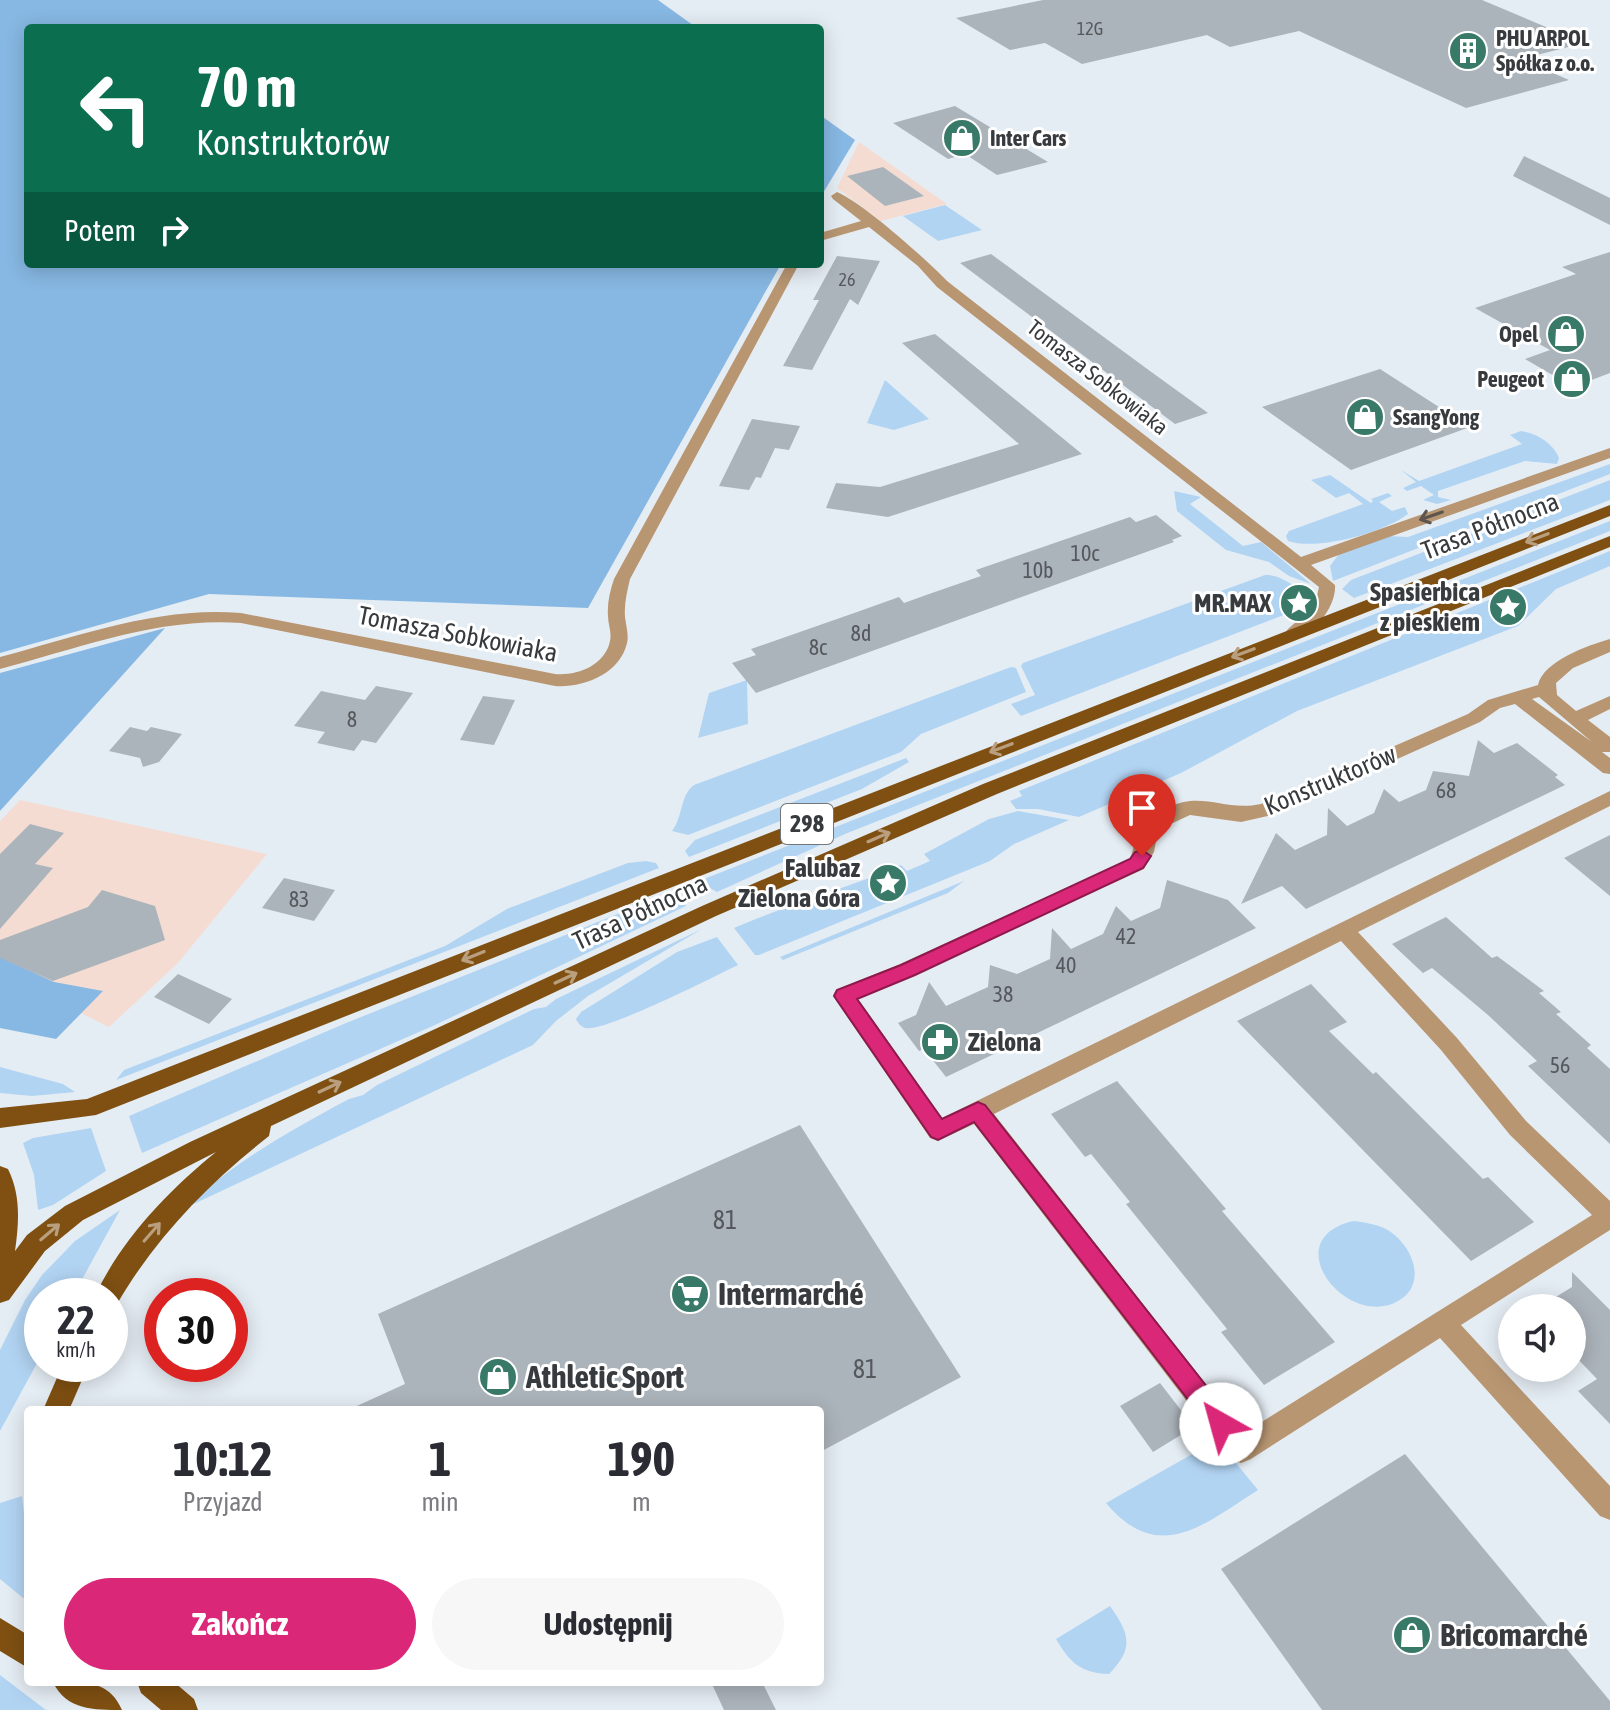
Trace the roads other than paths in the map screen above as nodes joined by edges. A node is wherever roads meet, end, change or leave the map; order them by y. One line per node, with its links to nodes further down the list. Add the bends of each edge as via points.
1 (837, 196): 2 (street, Tomasza Sobkowiaka)
2 (872, 222): 3 (street); 8 (street, Tomasza Sobkowiaka, via 942,284)
3 (824, 236)
4 (791, 268): 11 (street, Tomasza Sobkowiaka, via 622,579 616,597 616,647 584,678 566,682 241,618 202,615 151,622)
5 (1610, 453): 8 (street, Trasa Północna, one-way to 8)
6 (1610, 510): 9 (main road, Trasa Północna / 298, one-way to 9)
7 (1610, 541): 20 (main road, Trasa Północna / 298, one-way to 7, via 709,911 990,789)
8 (1300, 563): 9 (street, Tomasza Sobkowiaka, via 1327,585 1329,595 1324,607)
9 (1294, 633): 22 (main road, Trasa Północna / 298, one-way to 22, via 88,1108)
10 (1610, 645): 12 (street, via 1554,672)
11 (0, 663)
12 (1545, 689): 13 (street, Konstruktorów); 15 (street)
13 (1516, 696): 16 (street); 21 (street, Konstruktorów, via 1265,810 1241,815 1190,808 1169,814 1149,826 1137,864 844,996 938,1131)
14 (1610, 702): 15 (street)
15 (1574, 719): 16 (street)
16 (1601, 747): 17 (street)
17 (1610, 768)
18 (1609, 800): 19 (street, Konstruktorów)
19 (1344, 930): 21 (street, Konstruktorów); 24 (street, via 1518,1128)
20 (295, 1103): 26 (main road, one-way to 20, via 185,1196 233,1150); 27 (main road, Trasa Północna / 298, one-way to 20, via 36,1243 74,1213)
21 (978, 1111): 28 (street, via 1241,1450)
22 (0, 1118)
23 (0, 1176): 25 (main road, via 8,1215)
24 (1610, 1217): 28 (street)
25 (0, 1273)
26 (119, 1278)
27 (0, 1292)
28 (1441, 1321): 31 (street)
29 (68, 1382): 30 (main road)
30 (58, 1406)
31 (1610, 1506)
32 (0, 1633): 33 (main road)
33 (24, 1650)
34 (74, 1686): 36 (main road)
35 (156, 1686): 37 (main road)
36 (107, 1710)
37 (183, 1710)

